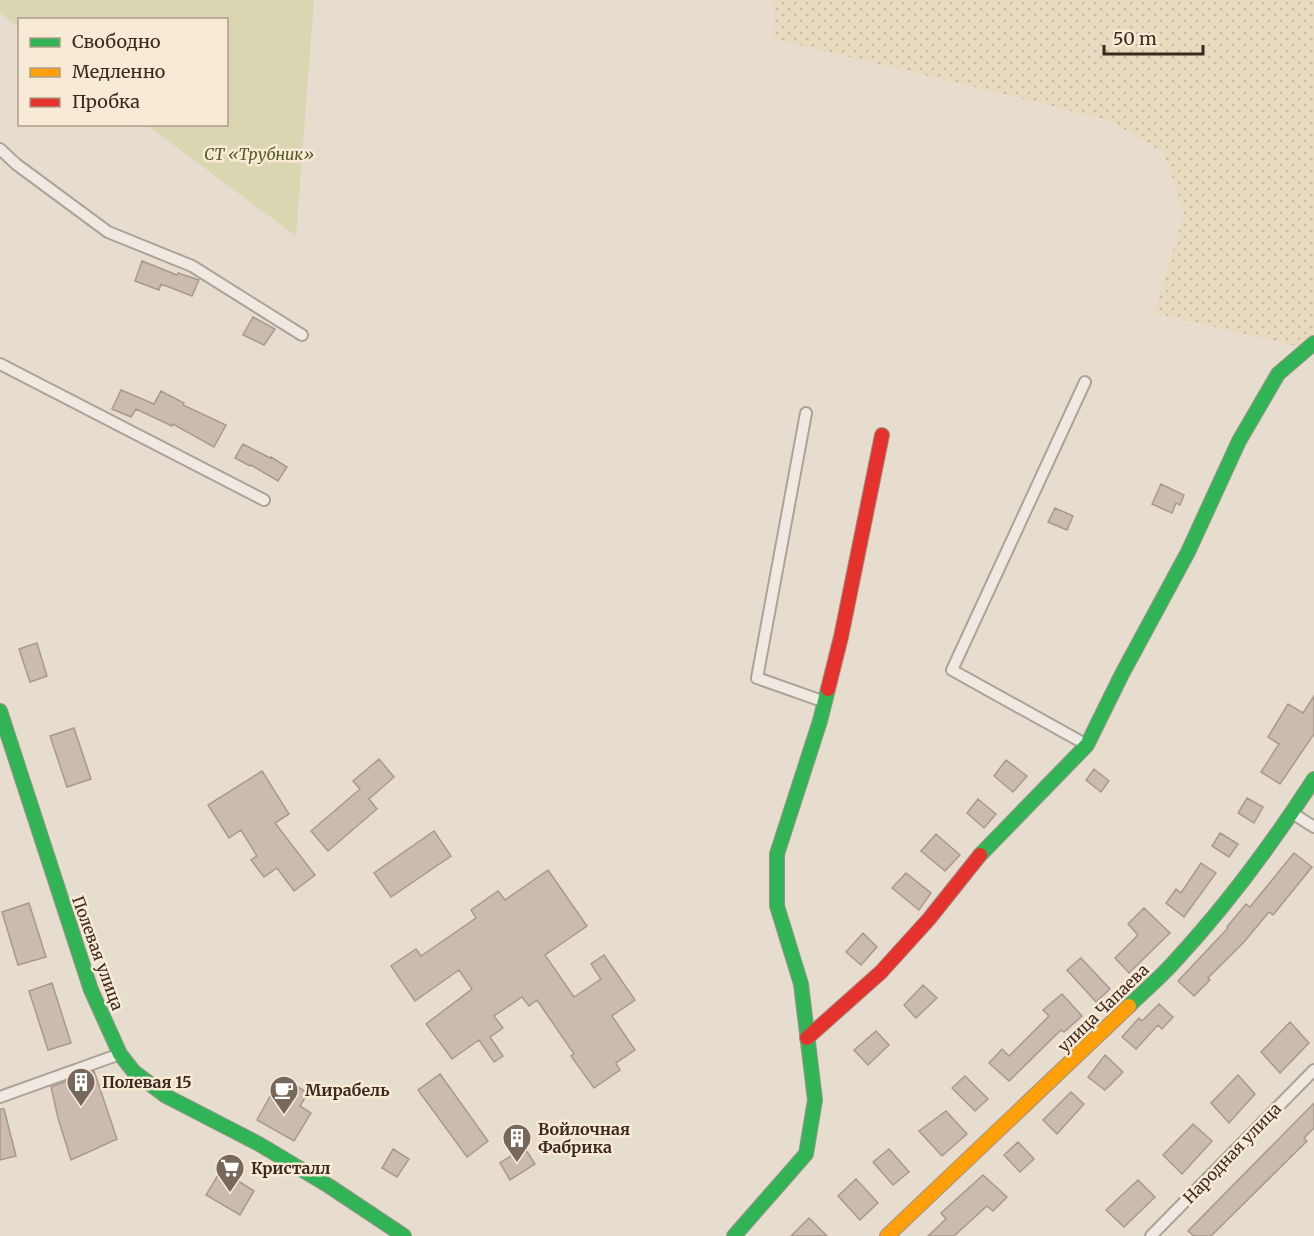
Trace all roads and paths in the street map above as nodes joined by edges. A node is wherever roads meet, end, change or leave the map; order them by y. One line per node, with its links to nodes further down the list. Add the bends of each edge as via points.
1 (0, 149): 2 (street, via 108,232 192,266)
2 (302, 335)
3 (1314, 343): 11 (street, via 1278,374 1239,441 1188,552)
4 (0, 364): 8 (street)
5 (1085, 382): 11 (street, via 952,670)
6 (806, 413): 9 (street, via 757,678)
7 (882, 435): 9 (street)
8 (264, 500)
9 (825, 702): 15 (street, via 777,855 777,906 801,984)
10 (0, 711): 16 (street, Полевая улица, via 91,990)
11 (1088, 745): 15 (street, via 972,863 881,972)
12 (1314, 779): 13 (street, улица Чапаева)
13 (1292, 813): 14 (street); 21 (street, улица Чапаева, via 1175,962)
14 (1314, 828)
15 (807, 1038): 20 (street, via 815,1100 806,1154)
16 (120, 1054): 18 (street); 19 (street, Полевая улица, via 140,1077 166,1096 259,1144)
17 (1314, 1070): 22 (street, Народная улица)
18 (0, 1097)
19 (404, 1236)
20 (734, 1236)
21 (887, 1236)
22 (1151, 1236)

